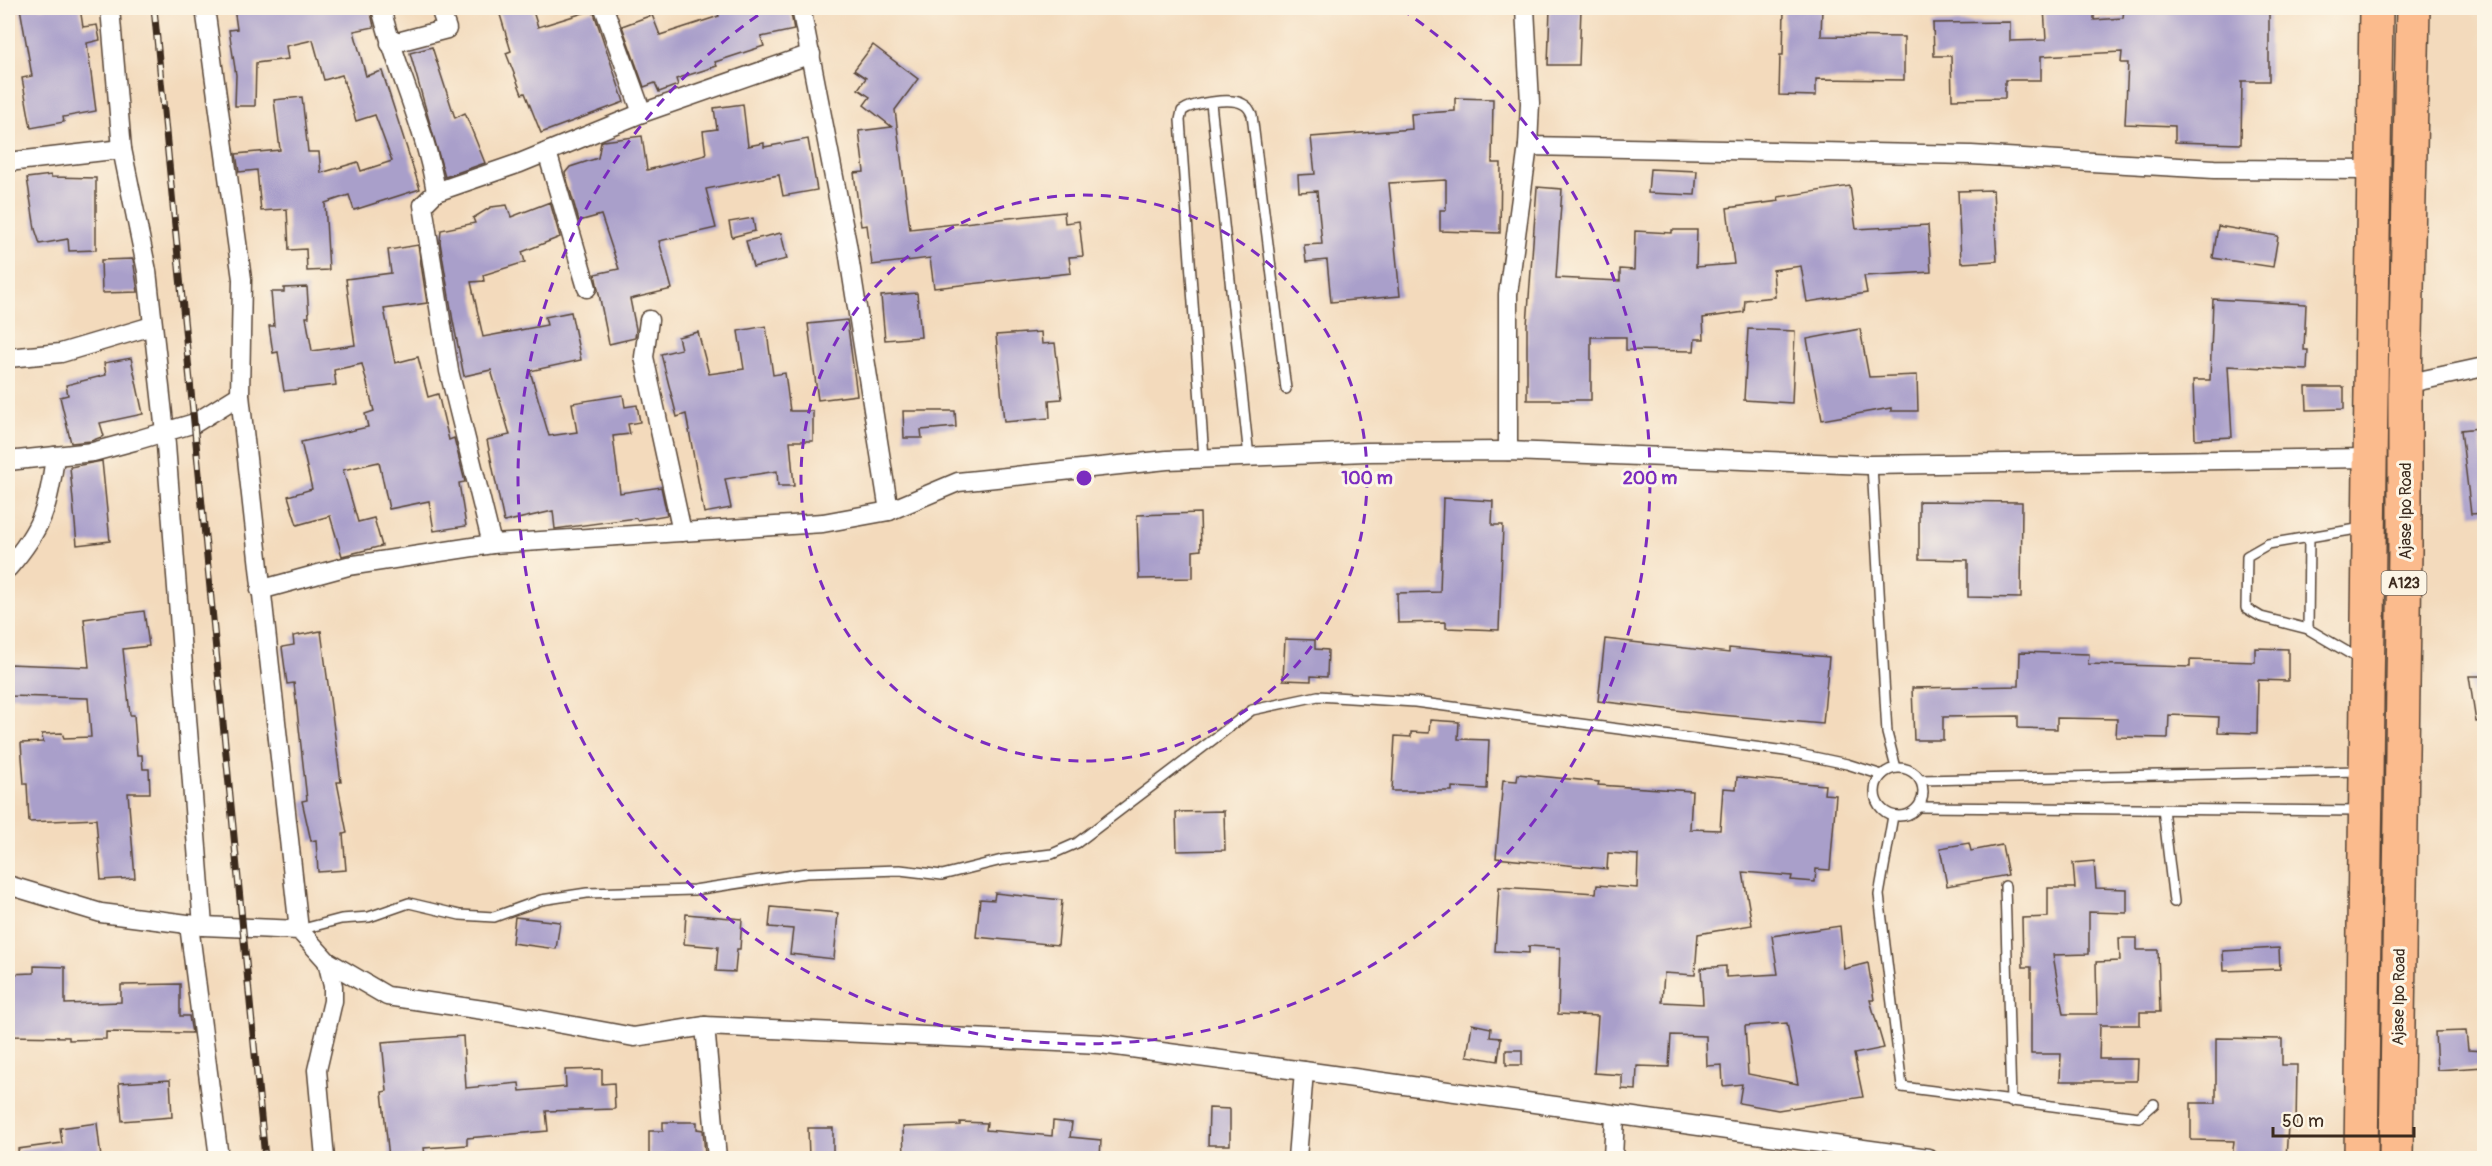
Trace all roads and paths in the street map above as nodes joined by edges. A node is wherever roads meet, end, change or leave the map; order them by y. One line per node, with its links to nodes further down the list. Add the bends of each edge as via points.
1 (110, 8): 15 (street)
2 (205, 8): 27 (street, via 242,279)
3 (381, 8): 10 (street)
4 (440, 8): 10 (street, via 447,29)
5 (604, 8): 13 (street)
6 (801, 8): 11 (street)
7 (1525, 8): 14 (street)
8 (2376, 8): 18 (highway, A123)
9 (2412, 8): 25 (highway, Ajase Ipo Road / A123)
10 (390, 44): 19 (street, via 432,169)
11 (811, 54): 13 (street); 36 (street, via 847,244)
12 (1211, 103): 26 (lane, via 1235,100 1246,105 1252,115); 31 (lane); 32 (lane, via 1189,106 1182,111 1180,120)
13 (642, 113): 16 (street)
14 (1528, 146): 18 (street, via 1971,155 2214,170); 29 (street, via 1508,294)
15 (122, 149): 17 (street); 22 (street, via 147,271)
16 (547, 152): 19 (street); 20 (street)
17 (8, 162)
18 (2374, 170): 33 (highway, A123)
19 (436, 192): 40 (street, via 423,205 436,297 449,371)
20 (587, 288)
21 (649, 320): 38 (street, via 644,357)
22 (152, 326): 23 (street, via 61,353); 28 (street)
23 (8, 358)
24 (2484, 367): 25 (street)
25 (2405, 384): 71 (highway, Ajase Ipo Road / A123)
26 (1286, 389)
27 (240, 395): 28 (street, via 195,423); 42 (street)
28 (165, 432): 30 (street, via 93,452); 56 (street)
29 (1508, 452): 31 (street); 35 (street)
30 (55, 456): 34 (street); 41 (street, via 50,497 41,522)
31 (1249, 457): 32 (street)
32 (1204, 458): 36 (street, via 958,482)
33 (2369, 458): 35 (street); 37 (highway, A123)
34 (8, 460)
35 (1872, 465): 45 (lane, via 1887,733)
36 (889, 511): 38 (street, via 823,523)
37 (2368, 527): 39 (lane); 44 (highway, A123)
38 (682, 532): 40 (street)
39 (2309, 537): 43 (lane); 43 (lane, via 2268,544 2247,556 2246,608 2261,617)
40 (492, 544): 42 (street, via 348,566)
41 (8, 568)
42 (260, 590): 57 (street)
43 (2308, 628): 44 (lane)
44 (2366, 664): 46 (highway, A123)
45 (1896, 768): 47 (lane); 48 (lane, via 1905,769)
46 (2365, 771): 48 (lane); 51 (highway, A123)
47 (1882, 775): 52 (lane, via 1876,784 1877,804); 57 (lane, via 1785,751 1415,702 1318,696 1252,710 1077,843 1052,854 1002,860 942,875 900,870 806,873 694,890 587,893 541,900 494,917 460,915 409,903 369,917 341,919)
48 (1920, 780): 49 (lane, via 1923,789)
49 (1919, 807): 50 (lane); 52 (lane, via 1912,813)
50 (2163, 809): 51 (lane); 55 (lane)
51 (2364, 811): 70 (highway, A123)
52 (1893, 816): 61 (lane, via 1879,895 1902,1087)
53 (8, 885): 56 (street, via 101,913)
54 (2005, 886): 61 (lane)
55 (2174, 902)
56 (196, 926): 57 (street); 64 (street)
57 (299, 930): 58 (street)
58 (327, 961): 59 (street, via 387,996 634,1037); 65 (street, via 333,1001 317,1070)
59 (705, 1026): 60 (street, via 1101,1044); 66 (street)
60 (1304, 1071): 63 (street); 67 (street)
61 (2011, 1102): 62 (lane, via 2139,1117)
62 (2154, 1104)
63 (1615, 1116): 68 (street); 69 (street)
64 (219, 1158)
65 (325, 1158)
66 (717, 1158)
67 (1298, 1158)
68 (1613, 1158)
69 (1928, 1158)
70 (2361, 1158)
71 (2396, 1158)

